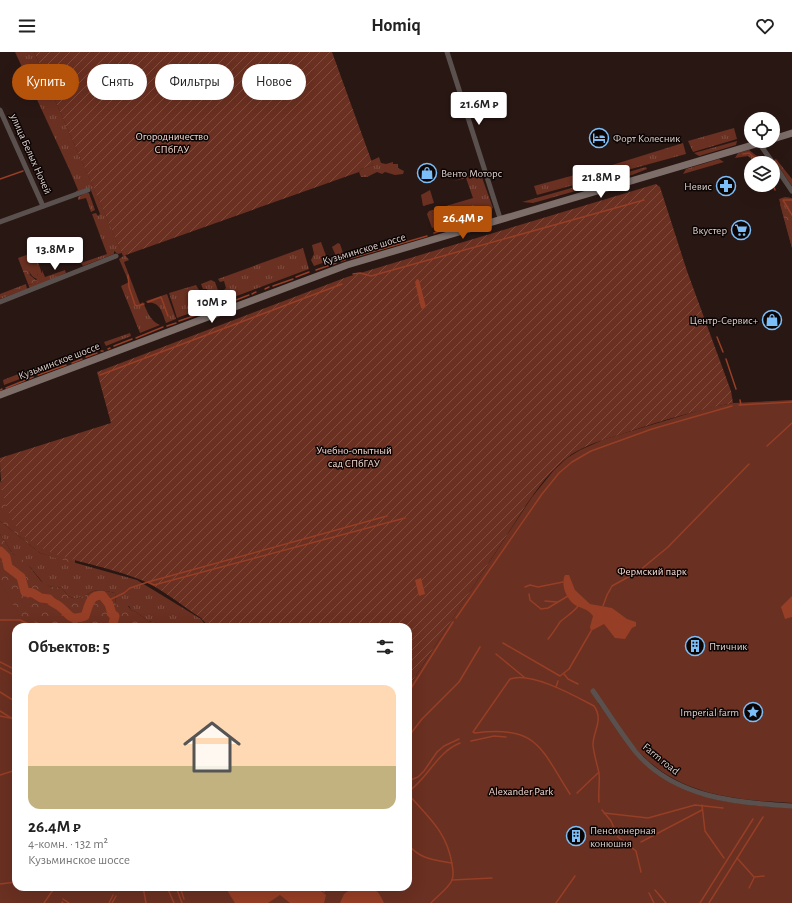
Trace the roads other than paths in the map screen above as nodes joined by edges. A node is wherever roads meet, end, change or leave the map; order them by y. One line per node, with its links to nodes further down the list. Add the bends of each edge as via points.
1 (447, 52): 10 (street)
2 (0, 110): 9 (street, улица Белых Ночей)
3 (792, 133): 4 (main road)
4 (780, 137)
5 (744, 147): 10 (main road, Кузьминское шоссе)
6 (780, 173): 8 (street)
7 (88, 190): 9 (street)
8 (792, 191)
9 (43, 206): 11 (street)
10 (500, 218): 14 (main road, Кузьминское шоссе, via 314,276)
11 (0, 222)
12 (116, 256): 13 (street)
13 (0, 302)
14 (0, 395)
15 (593, 691): 16 (street, Farm road, via 635,751 674,783 721,799)
16 (792, 806)

